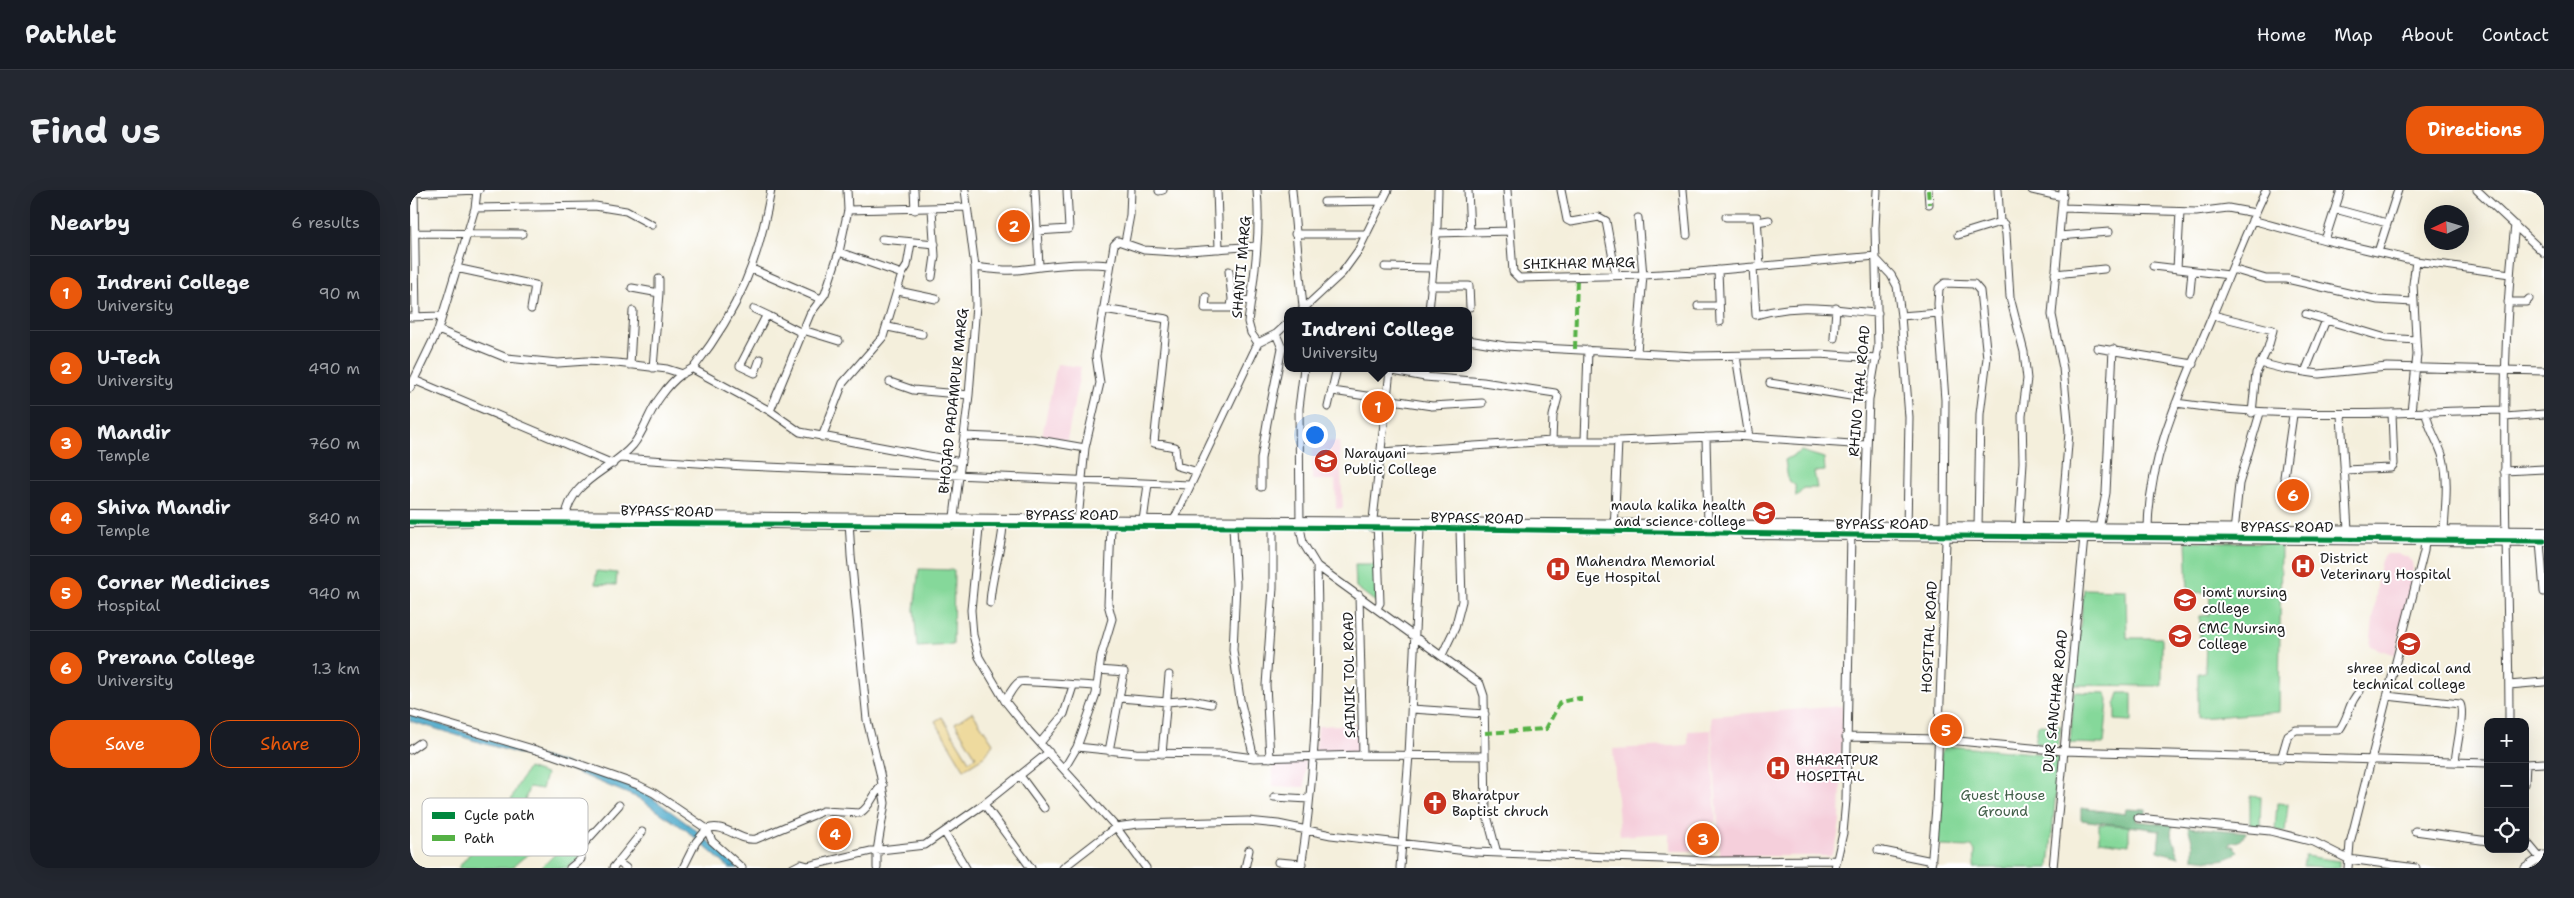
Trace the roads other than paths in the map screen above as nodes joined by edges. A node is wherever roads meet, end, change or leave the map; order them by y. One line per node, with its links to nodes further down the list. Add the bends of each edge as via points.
1 (455, 190): 2 (street); 28 (street)
2 (478, 190): 35 (street)
3 (771, 190): 85 (street, via 764,231)
4 (846, 190): 39 (street)
5 (914, 190): 40 (street)
6 (965, 190): 34 (street, BHOJAD PADAMPUR MARG)
7 (1035, 190): 52 (street)
8 (1067, 190): 52 (street, via 1069,230)
9 (1131, 190): 66 (street)
10 (1217, 190): 70 (street)
11 (1256, 190): 69 (street, SHANTI MARG, via 1259,213)
12 (1292, 190): 59 (street)
13 (1388, 190): 31 (street)
14 (1438, 190): 57 (street)
15 (1468, 190): 53 (street)
16 (1507, 190): 54 (street, SHIKHAR MARG)
17 (1561, 190): 94 (street, via 1567,220 1599,217 1606,221)
18 (1683, 190): 61 (street)
19 (1877, 190): 74 (street, RHINO TAAL ROAD)
20 (1928, 190): 33 (street)
21 (1998, 190): 47 (street)
22 (2032, 190): 29 (street)
23 (2266, 190): 42 (street)
24 (2341, 190): 38 (street)
25 (2398, 190): 48 (street)
26 (2477, 190): 30 (street)
27 (2490, 190): 30 (street)
28 (413, 192): 51 (street)
29 (2063, 193): 36 (street)
30 (2486, 198): 50 (street)
31 (1383, 201): 32 (street); 60 (street)
32 (1324, 202)
33 (1929, 204)
34 (967, 207): 37 (street); 80 (street, BHOJAD PADAMPUR MARG)
35 (476, 208): 49 (street, via 601,206 626,210); 56 (street)
36 (2062, 208): 41 (street); 63 (street)
37 (932, 209): 40 (street); 68 (street)
38 (2335, 209): 48 (street); 65 (street)
39 (848, 210): 40 (street); 71 (street)
40 (915, 210)
41 (2180, 212): 42 (street, via 2228,208); 84 (street)
42 (2254, 216): 65 (street); 90 (street)
43 (1726, 217): 46 (street, via 1754,216)
44 (1638, 218): 95 (street, SHIKHAR MARG)
45 (1769, 220): 46 (street)
46 (1757, 222): 78 (street)
47 (2000, 222): 62 (street); 231 (street, via 2004,224 2006,234 2010,297 2024,352 2027,379 2022,416 2023,462)
48 (2386, 223): 72 (street)
49 (652, 225)
50 (2515, 225): 73 (street); 93 (street)
51 (413, 230): 56 (street); 129 (street)
52 (1038, 231): 77 (street)
53 (1470, 232): 54 (street); 57 (street)
54 (1510, 232): 94 (street, SHIKHAR MARG, via 1516,276)
55 (2109, 232): 63 (street)
56 (468, 233): 58 (street); 81 (street)
57 (1436, 233): 83 (street)
58 (522, 234)
59 (1295, 234): 60 (street); 113 (street)
60 (1367, 234): 114 (street, via 1342,273)
61 (1687, 235)
62 (1958, 235)
63 (2059, 236): 92 (street)
64 (882, 239): 67 (street)
65 (2325, 240): 72 (street)
66 (1125, 242): 70 (street, via 1144,250); 76 (street, via 1118,241 1114,245)
67 (911, 243): 68 (street); 91 (street, via 907,266)
68 (935, 244): 96 (street)
69 (1257, 246): 70 (street); 108 (street, SHANTI MARG)
70 (1219, 250)
71 (840, 252): 91 (street); 104 (street)
72 (2378, 252): 75 (street)
73 (2544, 253)
74 (1876, 257): 78 (street); 122 (street, RHINO TAAL ROAD); 128 (street, via 1897,286)
75 (2416, 260): 93 (street); 109 (street)
76 (1110, 265): 77 (street); 117 (street)
77 (1039, 266): 80 (street, via 1025,269)
78 (1757, 266): 86 (street); 118 (street, via 1756,315 1776,310)
79 (2153, 266): 84 (street)
80 (975, 267): 173 (street, BHOJAD PADAMPUR MARG, via 975,322)
81 (456, 268): 119 (street, via 534,285); 126 (street)
82 (1385, 268): 83 (street)
83 (1432, 268): 98 (street)
84 (2177, 268): 89 (street)
85 (752, 269): 104 (street); 157 (street, via 729,317)
86 (1718, 270): 95 (street); 112 (street)
87 (2104, 270): 92 (street)
88 (1229, 271): 106 (street)
89 (2192, 271): 90 (street); 101 (street)
90 (2230, 272): 109 (street, via 2286,279 2378,300); 125 (street)
91 (902, 274): 100 (street)
92 (2055, 274): 235 (street, via 2052,315 2069,432)
93 (2510, 274): 110 (street)
94 (1616, 275): 95 (street, SHIKHAR MARG)
95 (1643, 275): 148 (street)
96 (932, 277)
97 (659, 279): 102 (street)
98 (1430, 286): 115 (street); 116 (street, via 1469,286)
99 (632, 288): 102 (street)
100 (898, 291): 105 (street); 132 (street)
101 (2190, 292)
102 (659, 293): 155 (street)
103 (1206, 297): 106 (street, via 1205,308 1229,309)
104 (821, 299): 135 (street)
105 (936, 299)
106 (1232, 299): 108 (street)
107 (2530, 299): 110 (street)
108 (1251, 301): 142 (street, SHANTI MARG, via 1248,322)
109 (2413, 302): 139 (street)
110 (2508, 302): 158 (street)
111 (1698, 306): 112 (street)
112 (1719, 306): 131 (street)
113 (1302, 307)
114 (1304, 307)
115 (1429, 307)
116 (1470, 307)
117 (1103, 308): 197 (street, via 1096,356 1100,383); 204 (street, via 1167,319 1154,443 1176,447 1177,466)
118 (1836, 308): 122 (street); 138 (street)
119 (531, 309)
120 (754, 309): 127 (street)
121 (633, 311): 154 (street)
122 (1878, 313): 150 (street, RHINO TAAL ROAD)
123 (1938, 313): 128 (street); 230 (street, HOSPITAL ROAD, via 1938,294 1942,283 1978,286 1986,358 1980,414); 241 (street, HOSPITAL ROAD, via 1944,400)
124 (2306, 314): 130 (street)
125 (2213, 315): 152 (street, via 2273,330); 153 (street)
126 (441, 316): 129 (street); 134 (street)
127 (769, 316): 135 (street); 151 (street, via 740,366 754,373)
128 (1901, 316): 240 (street, via 1909,408)
129 (413, 317)
130 (2326, 320): 139 (street, via 2386,338); 165 (street)
131 (1720, 322)
132 (888, 327): 136 (street); 191 (street, via 878,345 857,364 843,383)
133 (1284, 327): 137 (street)
134 (438, 330): 154 (street, via 507,358); 168 (street)
135 (802, 331): 140 (street); 179 (street)
136 (922, 334)
137 (1276, 334): 142 (street); 143 (street)
138 (1834, 338)
139 (2416, 340): 156 (street)
140 (839, 341)
141 (1472, 341): 146 (street, via 1505,346)
142 (1258, 343): 204 (street)
143 (1284, 346)
144 (2097, 348): 145 (street)
145 (2113, 349): 153 (street); 236 (street, via 2106,493)
146 (1588, 350): 148 (street); 193 (street)
147 (1284, 352): 211 (street, via 1267,423 1261,459)
148 (1636, 352): 149 (street)
149 (1736, 356): 150 (street, via 1818,354); 192 (street)
150 (1877, 358): 174 (street, RHINO TAAL ROAD)
151 (760, 359)
152 (2260, 363): 165 (street); 182 (street)
153 (2193, 364): 177 (street)
154 (630, 365): 155 (street)
155 (653, 368): 166 (street)
156 (2415, 368): 158 (street); 165 (street, via 2387,367 2328,374); 181 (street)
157 (693, 369): 166 (street); 179 (street)
158 (2505, 370): 159 (street); 185 (street)
159 (2544, 371)
160 (1304, 372): 221 (street, via 1299,408)
161 (1336, 372): 172 (street)
162 (1390, 372): 175 (street)
163 (1396, 372): 167 (street)
164 (1425, 372): 167 (street)
165 (2305, 372)
166 (683, 374): 199 (street, via 661,396 642,434)
167 (1424, 377): 194 (street, via 1555,392 1558,397)
168 (414, 380): 171 (street); 201 (street)
169 (890, 382): 173 (street, via 913,390)
170 (1770, 382): 174 (street)
171 (410, 388)
172 (1333, 391): 175 (street); 178 (street)
173 (969, 395): 189 (street, BHOJAD PADAMPUR MARG)
174 (1869, 399): 196 (street, RHINO TAAL ROAD)
175 (1386, 400): 176 (street, via 1432,406); 198 (street)
176 (1482, 403)
177 (2176, 403): 182 (street); 232 (street, via 2157,464)
178 (1328, 407)
179 (770, 411): 191 (street, via 800,432)
180 (2426, 411): 181 (street); 185 (street); 242 (street, via 2444,460)
181 (2411, 412): 184 (street)
182 (2252, 413): 183 (street)
183 (2260, 413): 187 (street); 243 (street, via 2239,484)
184 (2392, 413): 188 (street); 203 (street, via 2394,464 2391,468)
185 (2505, 414): 186 (street); 205 (street)
186 (2544, 414)
187 (2293, 415): 188 (street); 207 (street)
188 (2340, 415): 203 (street)
189 (964, 436): 197 (street, via 1033,439); 200 (street, BHOJAD PADAMPUR MARG)
190 (1706, 436): 192 (street); 195 (street); 227 (street)
191 (822, 437): 200 (street)
192 (1749, 437): 196 (street)
193 (1585, 440): 194 (street); 195 (street)
194 (1552, 441): 198 (street)
195 (1618, 441): 229 (street)
196 (1866, 445): 239 (street, RHINO TAAL ROAD)
197 (1085, 448): 208 (street)
198 (1381, 452): 222 (street)
199 (620, 458): 201 (street); 206 (street)
200 (961, 462): 206 (street, BHOJAD PADAMPUR MARG)
201 (614, 464): 213 (street, via 580,486 570,501)
202 (2544, 469): 205 (street)
203 (2344, 470): 237 (street)
204 (1195, 471): 210 (street)
205 (2504, 471): 245 (street)
206 (960, 474): 208 (street); 218 (street, BHOJAD PADAMPUR MARG)
207 (2284, 477)
208 (1081, 482): 209 (street); 215 (street)
209 (1148, 484): 210 (street); 216 (street)
210 (1189, 485): 219 (street)
211 (1261, 487)
212 (410, 514): 213 (highway, BYPASS ROAD)
213 (565, 519): 214 (highway, BYPASS ROAD); 217 (highway, BYPASS ROAD)
214 (849, 520): 218 (highway, BYPASS ROAD); 296 (street, via 866,712)
215 (1078, 520): 216 (highway, BYPASS ROAD); 220 (highway, BYPASS ROAD)
216 (1143, 521): 219 (highway, BYPASS ROAD)
217 (410, 522)
218 (953, 522): 220 (highway, BYPASS ROAD)
219 (1173, 522): 221 (highway, BYPASS ROAD)
220 (979, 523): 223 (highway, BYPASS ROAD); 265 (street, via 971,610 973,635 979,657)
221 (1300, 525): 222 (highway, BYPASS ROAD); 228 (highway, BYPASS ROAD); 249 (street, via 1303,543)
222 (1375, 525): 226 (highway, BYPASS ROAD); 233 (highway, BYPASS ROAD); 253 (street, via 1380,602)
223 (1003, 526): 224 (highway, BYPASS ROAD); 252 (street)
224 (1111, 526): 225 (highway, BYPASS ROAD); 256 (street, via 1108,604 1112,619)
225 (1232, 527): 228 (highway, BYPASS ROAD); 285 (street, via 1236,584 1233,650)
226 (1523, 527): 229 (highway, BYPASS ROAD); 234 (highway, BYPASS ROAD)
227 (1708, 527): 229 (highway, BYPASS ROAD); 238 (highway, BYPASS ROAD)
228 (1273, 528): 286 (street, via 1273,588 1266,685)
229 (1614, 528): 238 (highway, BYPASS ROAD)
230 (1978, 528): 231 (highway, BYPASS ROAD); 241 (highway, BYPASS ROAD)
231 (2018, 528): 235 (highway, BYPASS ROAD)
232 (2148, 528): 236 (highway, BYPASS ROAD); 243 (highway, BYPASS ROAD)
233 (1420, 529): 234 (highway, BYPASS ROAD); 254 (street)
234 (1460, 529): 255 (street, via 1462,601 1455,628)
235 (2061, 529): 236 (highway, BYPASS ROAD)
236 (2099, 529)
237 (2348, 530): 242 (highway, BYPASS ROAD); 243 (highway, BYPASS ROAD)
238 (1851, 531): 239 (highway, BYPASS ROAD); 272 (street)
239 (1864, 531): 240 (highway, BYPASS ROAD)
240 (1907, 531): 241 (highway, BYPASS ROAD)
241 (1945, 532): 246 (highway, BYPASS ROAD); 273 (street, HOSPITAL ROAD)
242 (2444, 532): 244 (highway, BYPASS ROAD)
243 (2234, 534): 246 (highway, BYPASS ROAD); 248 (highway, BYPASS ROAD)
244 (2470, 536): 245 (highway, BYPASS ROAD); 248 (highway, BYPASS ROAD)
245 (2504, 536): 247 (highway, BYPASS ROAD); 259 (street)
246 (2084, 537): 279 (street, DUR SANCHAR ROAD)
247 (2543, 538): 250 (street)
248 (2425, 540): 263 (street)
249 (1317, 566): 251 (street); 287 (street, via 1319,648)
250 (2544, 592)
251 (1359, 595): 253 (street); 282 (street, SAINIK TOL ROAD)
252 (990, 603)
253 (1377, 608): 254 (street)
254 (1415, 635): 255 (street); 268 (street)
255 (1442, 655): 270 (street, via 1480,684)
256 (1099, 670): 261 (street); 264 (street, via 1124,672)
257 (1170, 675): 266 (street)
258 (2544, 682): 259 (street)
259 (2509, 685): 271 (street)
260 (1072, 686): 261 (street); 265 (street, via 1020,682); 275 (street, via 1064,714)
261 (1097, 686): 276 (street)
262 (2360, 691): 288 (street, via 2352,699 2346,721 2339,730 2296,730 2288,735)
263 (2387, 696): 289 (street); 290 (street, via 2460,704 2462,713)
264 (1120, 698): 266 (street); 278 (street)
265 (1005, 701): 275 (street)
266 (1168, 702): 267 (street, via 1191,700); 281 (street)
267 (1211, 704)
268 (1412, 709): 270 (street); 283 (street)
269 (410, 713): 305 (street, via 509,741 638,785)
270 (1485, 714): 284 (street)
271 (2509, 718)
272 (1846, 737): 273 (street); 321 (street, via 1845,818)
273 (1937, 739): 279 (street); 324 (street, HOSPITAL ROAD)
274 (420, 743): 277 (street)
275 (1040, 744): 280 (street)
276 (1078, 747): 278 (street); 294 (street)
277 (410, 750)
278 (1109, 751): 281 (street)
279 (2063, 751): 288 (street); 340 (street, DUR SANCHAR ROAD)
280 (1049, 752): 294 (street); 295 (street)
281 (1162, 754): 285 (street, via 1223,754)
282 (1363, 755): 283 (street); 287 (street)
283 (1409, 756): 284 (street); 312 (street)
284 (1486, 756): 316 (street, via 1486,812)
285 (1254, 758): 286 (street)
286 (1270, 758): 287 (street)
287 (1312, 758): 298 (street)
288 (2281, 759): 289 (street)
289 (2372, 762): 290 (street); 320 (street)
290 (2455, 762): 292 (street)
291 (2544, 763): 293 (street)
292 (2484, 764)
293 (2529, 764)
294 (1064, 769): 303 (street)
295 (1021, 777): 299 (street); 301 (street)
296 (883, 785): 305 (street, via 870,805 860,813 823,811 756,839 746,839 719,827); 315 (street, via 885,811)
297 (1274, 797): 298 (street)
298 (1309, 799): 304 (street)
299 (984, 804): 308 (street); 333 (street)
300 (619, 805): 309 (street)
301 (1044, 808)
302 (2138, 818): 320 (street, via 2270,831 2314,842)
303 (1116, 827): 304 (street, via 1248,821); 334 (street); 335 (street)
304 (1306, 829): 312 (street); 325 (street)
305 (705, 831): 328 (street); 329 (street)
306 (2415, 831): 310 (street)
307 (642, 832): 323 (street)
308 (945, 833): 315 (street, via 917,847); 332 (street)
309 (588, 839)
310 (2484, 840)
311 (2529, 844): 318 (street)
312 (1403, 845): 316 (street); 337 (street)
313 (1249, 850): 336 (street)
314 (1878, 850): 324 (street)
315 (877, 851): 330 (street); 331 (street)
316 (1497, 853): 319 (street)
317 (581, 856): 326 (street)
318 (2542, 857): 343 (street)
319 (1656, 858): 321 (street); 338 (street)
320 (2348, 859): 341 (street); 342 (street)
321 (1837, 860): 339 (street)
322 (1278, 862): 325 (street)
323 (616, 865): 327 (street)
324 (1931, 865)
325 (1301, 866)
326 (570, 868)
327 (626, 868)
328 (683, 868)
329 (742, 868)
330 (792, 868)
331 (878, 868)
332 (966, 868)
333 (1030, 868)
334 (1063, 868)
335 (1146, 868)
336 (1245, 868)
337 (1400, 868)
338 (1656, 868)
339 (1835, 868)
340 (2053, 868)
341 (2348, 868)
342 (2416, 868)
343 (2525, 868)

